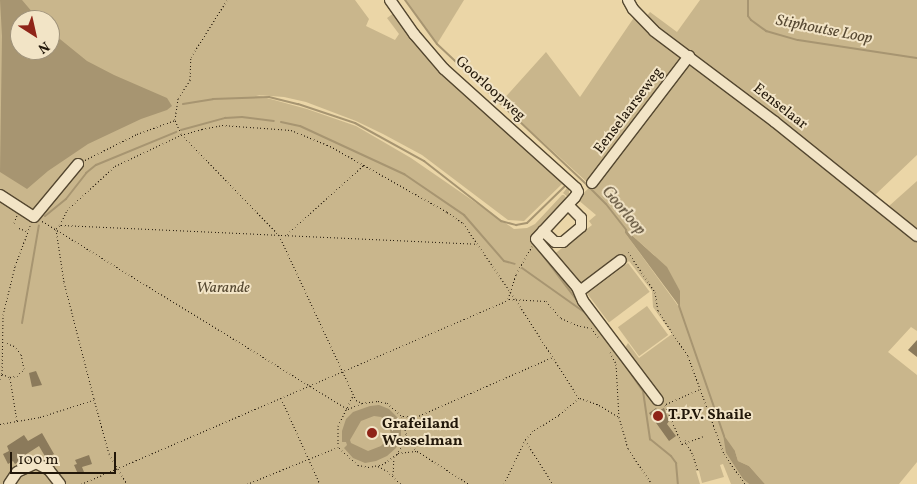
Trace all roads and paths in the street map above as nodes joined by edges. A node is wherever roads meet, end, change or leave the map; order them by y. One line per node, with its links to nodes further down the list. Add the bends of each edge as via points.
1 (226, 0): 5 (path, via 191,58 190,80 178,98)
2 (390, 0): 11 (street, Goorloopweg, via 444,69 576,188 578,192)
3 (628, 0): 4 (street, Eenselaar, via 654,31)
4 (689, 56): 9 (street, Eenselaarseweg); 20 (street, Eenselaar)
5 (175, 120): 6 (path); 7 (path, via 137,134)
6 (182, 135): 8 (path, via 222,125 291,130); 13 (path, via 115,166 68,210); 18 (path)
7 (78, 164): 12 (street)
8 (364, 165): 17 (path); 21 (path, via 463,223)
9 (592, 183)
10 (0, 196): 12 (street)
11 (568, 205): 19 (street); 19 (street, via 581,218 581,227 563,242)
12 (34, 217): 15 (path); 16 (path)
13 (60, 225): 15 (path); 18 (path)
14 (19, 228): 16 (path)
15 (56, 228): 36 (path); 41 (path, via 64,282)
16 (27, 231): 28 (path, via 11,278)
17 (286, 234): 18 (path); 21 (path)
18 (279, 235): 33 (path)
19 (540, 235): 24 (street); 25 (path, via 520,266)
20 (917, 236)
21 (478, 244): 25 (path)
22 (628, 252): 37 (path, via 655,292 658,311 688,356)
23 (622, 260): 24 (street)
24 (580, 291): 42 (street, via 583,301)
25 (510, 292): 26 (path); 27 (path)
26 (508, 299): 27 (path); 33 (path)
27 (516, 300): 30 (path, via 546,302 561,318 591,328); 32 (path)
28 (1, 329): 29 (path)
29 (4, 342): 34 (path); 35 (path, via 21,354 24,369)
30 (603, 342)
31 (608, 348): 47 (path, via 616,364)
32 (553, 357): 40 (path); 46 (path)
33 (342, 371): 36 (path); 38 (path)
34 (1, 376): 35 (path)
35 (10, 378): 48 (path)
36 (310, 386): 39 (path); 44 (path)
37 (700, 388): 55 (path, via 665,405 682,444); 76 (path, via 724,454)
38 (353, 396): 43 (path); 44 (path)
39 (281, 398): 60 (path); 62 (path)
40 (579, 398): 47 (path); 53 (path)
41 (94, 399): 48 (path); 62 (path)
42 (658, 400)
43 (362, 403): 44 (path); 45 (path, via 387,403)
44 (348, 409): 56 (path, via 338,426)
45 (402, 416): 46 (path); 50 (path)
46 (416, 416): 50 (path)
47 (619, 417): 75 (path, via 628,449)
48 (17, 422): 49 (path)
49 (0, 424)
50 (406, 428): 52 (path)
51 (704, 436): 55 (path)
52 (405, 438): 57 (path); 58 (path)
53 (525, 440): 73 (path); 74 (path)
54 (685, 440): 55 (path)
55 (686, 442): 63 (path)
56 (338, 447): 60 (path); 61 (path, via 358,465)
57 (417, 451): 58 (path); 72 (path)
58 (397, 454): 59 (path)
59 (394, 456): 61 (path); 64 (path)
60 (309, 459): 69 (path); 70 (path)
61 (378, 466): 64 (path)
62 (116, 468): 67 (path); 68 (path)
63 (698, 471)
64 (393, 476): 71 (path)
65 (9, 484): 66 (street, via 16,472 36,463 49,470)
66 (60, 484)
67 (81, 484)
68 (126, 484)
69 (247, 484)
70 (320, 484)
71 (401, 484)
72 (469, 484)
73 (504, 484)
74 (553, 484)
75 (652, 484)
76 (745, 484)

